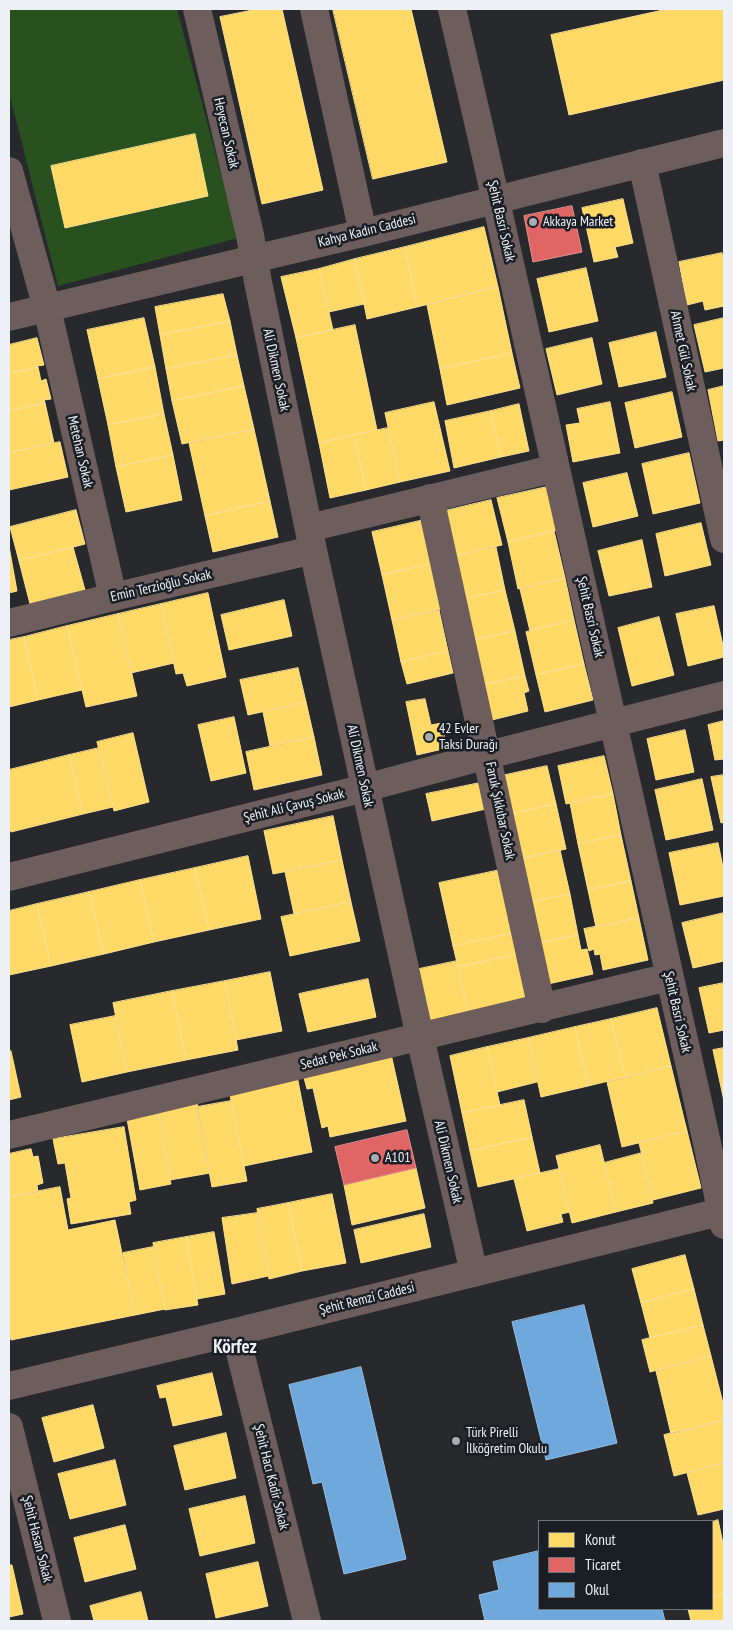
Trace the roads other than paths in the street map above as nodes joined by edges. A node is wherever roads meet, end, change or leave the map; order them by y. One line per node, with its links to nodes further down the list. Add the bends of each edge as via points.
1 (197, 9): 9 (street, Heyecan Sokak)
2 (314, 9): 8 (street)
3 (452, 9): 7 (street, Şehit Basri Sokak)
4 (724, 142): 5 (street, Kahya Kadın Caddesi)
5 (642, 163): 7 (street, Kahya Kadın Caddesi); 15 (street, Ahmet Gül Sokak)
6 (9, 172): 10 (street, Metehan Sokak)
7 (497, 199): 8 (street, Kahya Kadın Caddesi); 12 (street, Şehit Basri Sokak)
8 (363, 233): 9 (street, Kahya Kadın Caddesi)
9 (254, 258): 10 (street, Kahya Kadın Caddesi); 14 (street, Ali Dikmen Sokak)
10 (46, 308): 11 (street, Kahya Kadın Caddesi); 16 (street, Metehan Sokak)
11 (9, 317)
12 (556, 468): 13 (street, Emin Terzioğlu Sokak); 19 (street, Şehit Basri Sokak)
13 (430, 498): 14 (street, Emin Terzioğlu Sokak); 20 (street, Faruk Şıkkıbar Sokak)
14 (311, 539): 16 (street, Emin Terzioğlu Sokak); 21 (street, Ali Dikmen Sokak)
15 (724, 539)
16 (113, 597): 17 (street, Emin Terzioğlu Sokak)
17 (9, 623)
18 (724, 695): 19 (street, Şehit Ali Çavuş Sokak)
19 (614, 723): 20 (street, Şehit Ali Çavuş Sokak); 23 (street, Şehit Basri Sokak)
20 (488, 755): 21 (street, Şehit Ali Çavuş Sokak); 24 (street, Faruk Şıkkıbar Sokak)
21 (365, 788): 22 (street, Şehit Ali Çavuş Sokak); 25 (street, Ali Dikmen Sokak)
22 (9, 877)
23 (669, 977): 24 (street, Sedat Pek Sokak); 27 (street, Şehit Basri Sokak)
24 (542, 1009): 25 (street, Sedat Pek Sokak)
25 (420, 1037): 26 (street, Sedat Pek Sokak); 28 (street, Ali Dikmen Sokak)
26 (9, 1135)
27 (723, 1216): 28 (street, Şehit Remzi Caddesi)
28 (474, 1273): 29 (street, Şehit Remzi Caddesi)
29 (235, 1332): 30 (street, Şehit Remzi Caddesi); 33 (street, Şehit Hacı Kadir Sokak)
30 (9, 1386)
31 (9, 1427): 32 (street, Şehit Hasan Sokak)
32 (57, 1621)
33 (307, 1621)

